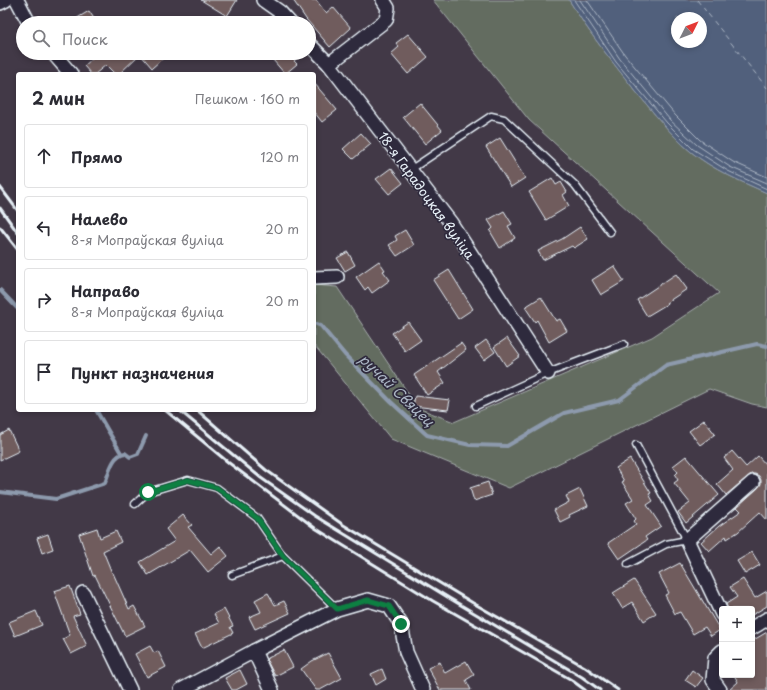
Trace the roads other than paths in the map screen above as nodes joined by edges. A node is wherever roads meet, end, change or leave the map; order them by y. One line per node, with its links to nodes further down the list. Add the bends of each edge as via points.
1 (6, 0): 5 (street)
2 (17, 0): 6 (street)
3 (263, 0): 7 (street)
4 (383, 0): 10 (street, via 388,8 386,20)
5 (0, 4)
6 (25, 16)
7 (284, 16)
8 (316, 51): 10 (street, 18-я Гарадоцкая вуліца)
9 (59, 60): 11 (street)
10 (328, 64): 12 (street, 18-я Гарадоцкая вуліца)
11 (69, 72)
12 (410, 170): 13 (lane, via 491,116 504,118 574,185); 17 (street, 18-я Гарадоцкая вуліца, via 451,224)
13 (610, 232)
14 (338, 277): 15 (street)
15 (316, 278)
16 (624, 344): 17 (lane)
17 (548, 373): 18 (lane)
18 (476, 406)
19 (636, 445): 22 (lane)
20 (753, 482): 22 (street)
21 (135, 504): 23 (lane, via 148,492 188,480 217,488 257,518)
22 (687, 540): 24 (lane, via 666,544); 27 (street)
23 (283, 556): 25 (lane); 28 (lane)
24 (628, 564)
25 (232, 575)
26 (83, 593): 33 (street)
27 (719, 608)
28 (337, 609): 31 (street); 36 (street, via 368,600 389,606 401,624 406,652)
29 (767, 619): 30 (street)
30 (755, 626)
31 (254, 651): 34 (street); 35 (street)
32 (719, 654): 37 (street, via 715,658 713,680)
33 (130, 690)
34 (181, 690)
35 (272, 690)
36 (423, 690)
37 (720, 690)

